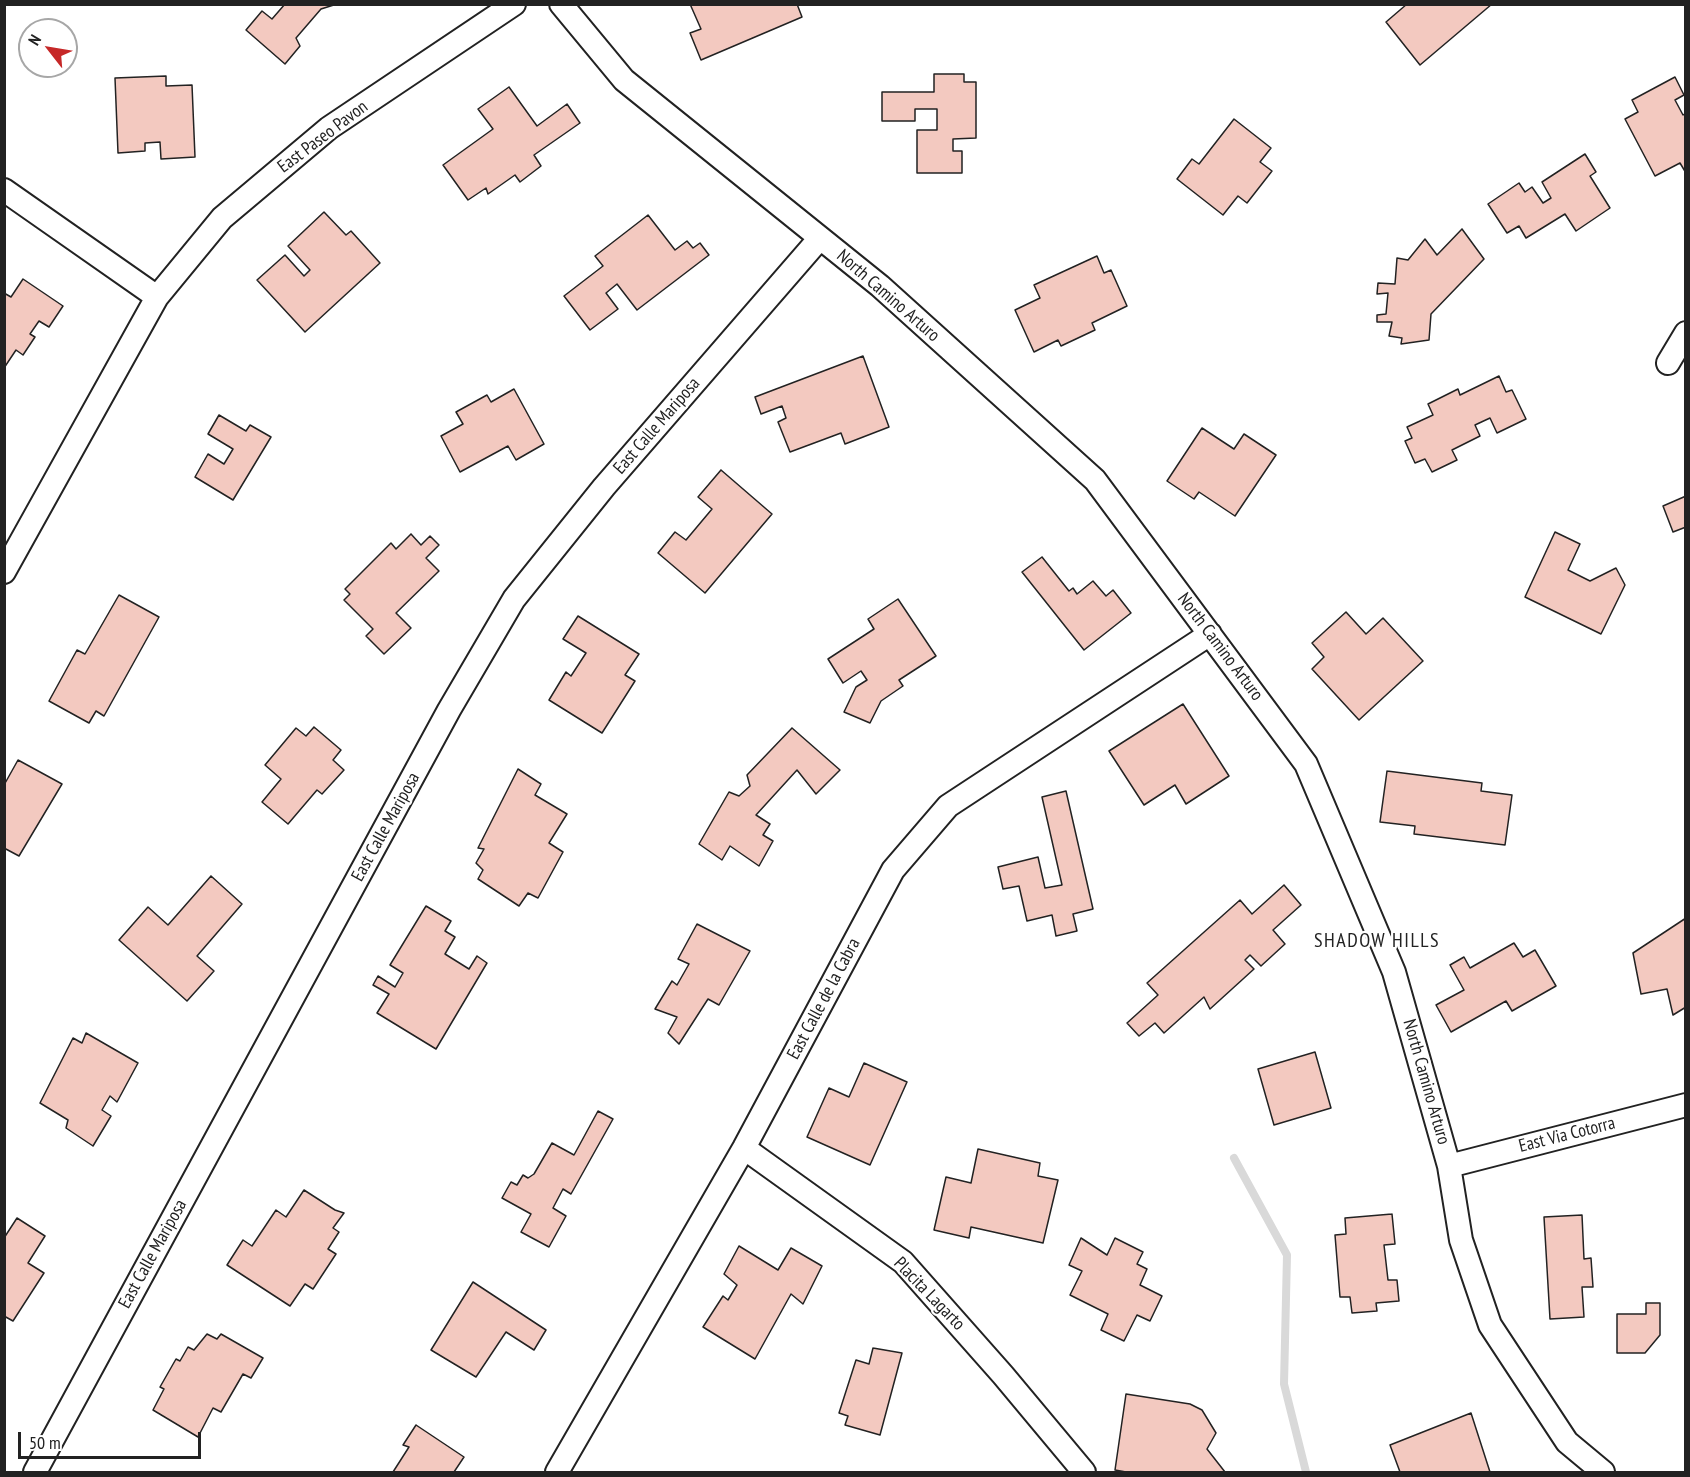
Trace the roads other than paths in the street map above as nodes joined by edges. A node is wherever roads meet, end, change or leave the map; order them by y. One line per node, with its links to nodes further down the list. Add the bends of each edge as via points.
1 (514, 4): 5 (street, East Paseo Pavon, via 329,128 222,218)
2 (561, 4): 4 (street, North Camino Arturo, via 624,80)
3 (4, 190): 5 (street)
4 (820, 238): 9 (street, North Camino Arturo, via 880,286 1095,480); 13 (street, East Calle Mariposa, via 604,487 514,599 449,710)
5 (157, 297): 8 (street, East Paseo Pavon)
6 (1686, 333): 7 (street)
7 (1668, 363)
8 (4, 572)
9 (1210, 634): 11 (street, East Calle de la Cabra, via 948,806 892,870); 12 (street, North Camino Arturo, via 1306,764 1394,972)
10 (1686, 1105): 12 (street, East Via Cotorra)
11 (744, 1148): 14 (street, East Calle de la Cabra); 15 (street, Placita Lagarto, via 903,1262)
12 (1449, 1166): 16 (street, North Camino Arturo, via 1461,1240 1490,1325 1567,1442)
13 (34, 1473)
14 (557, 1473)
15 (1084, 1473)
16 (1603, 1473)

